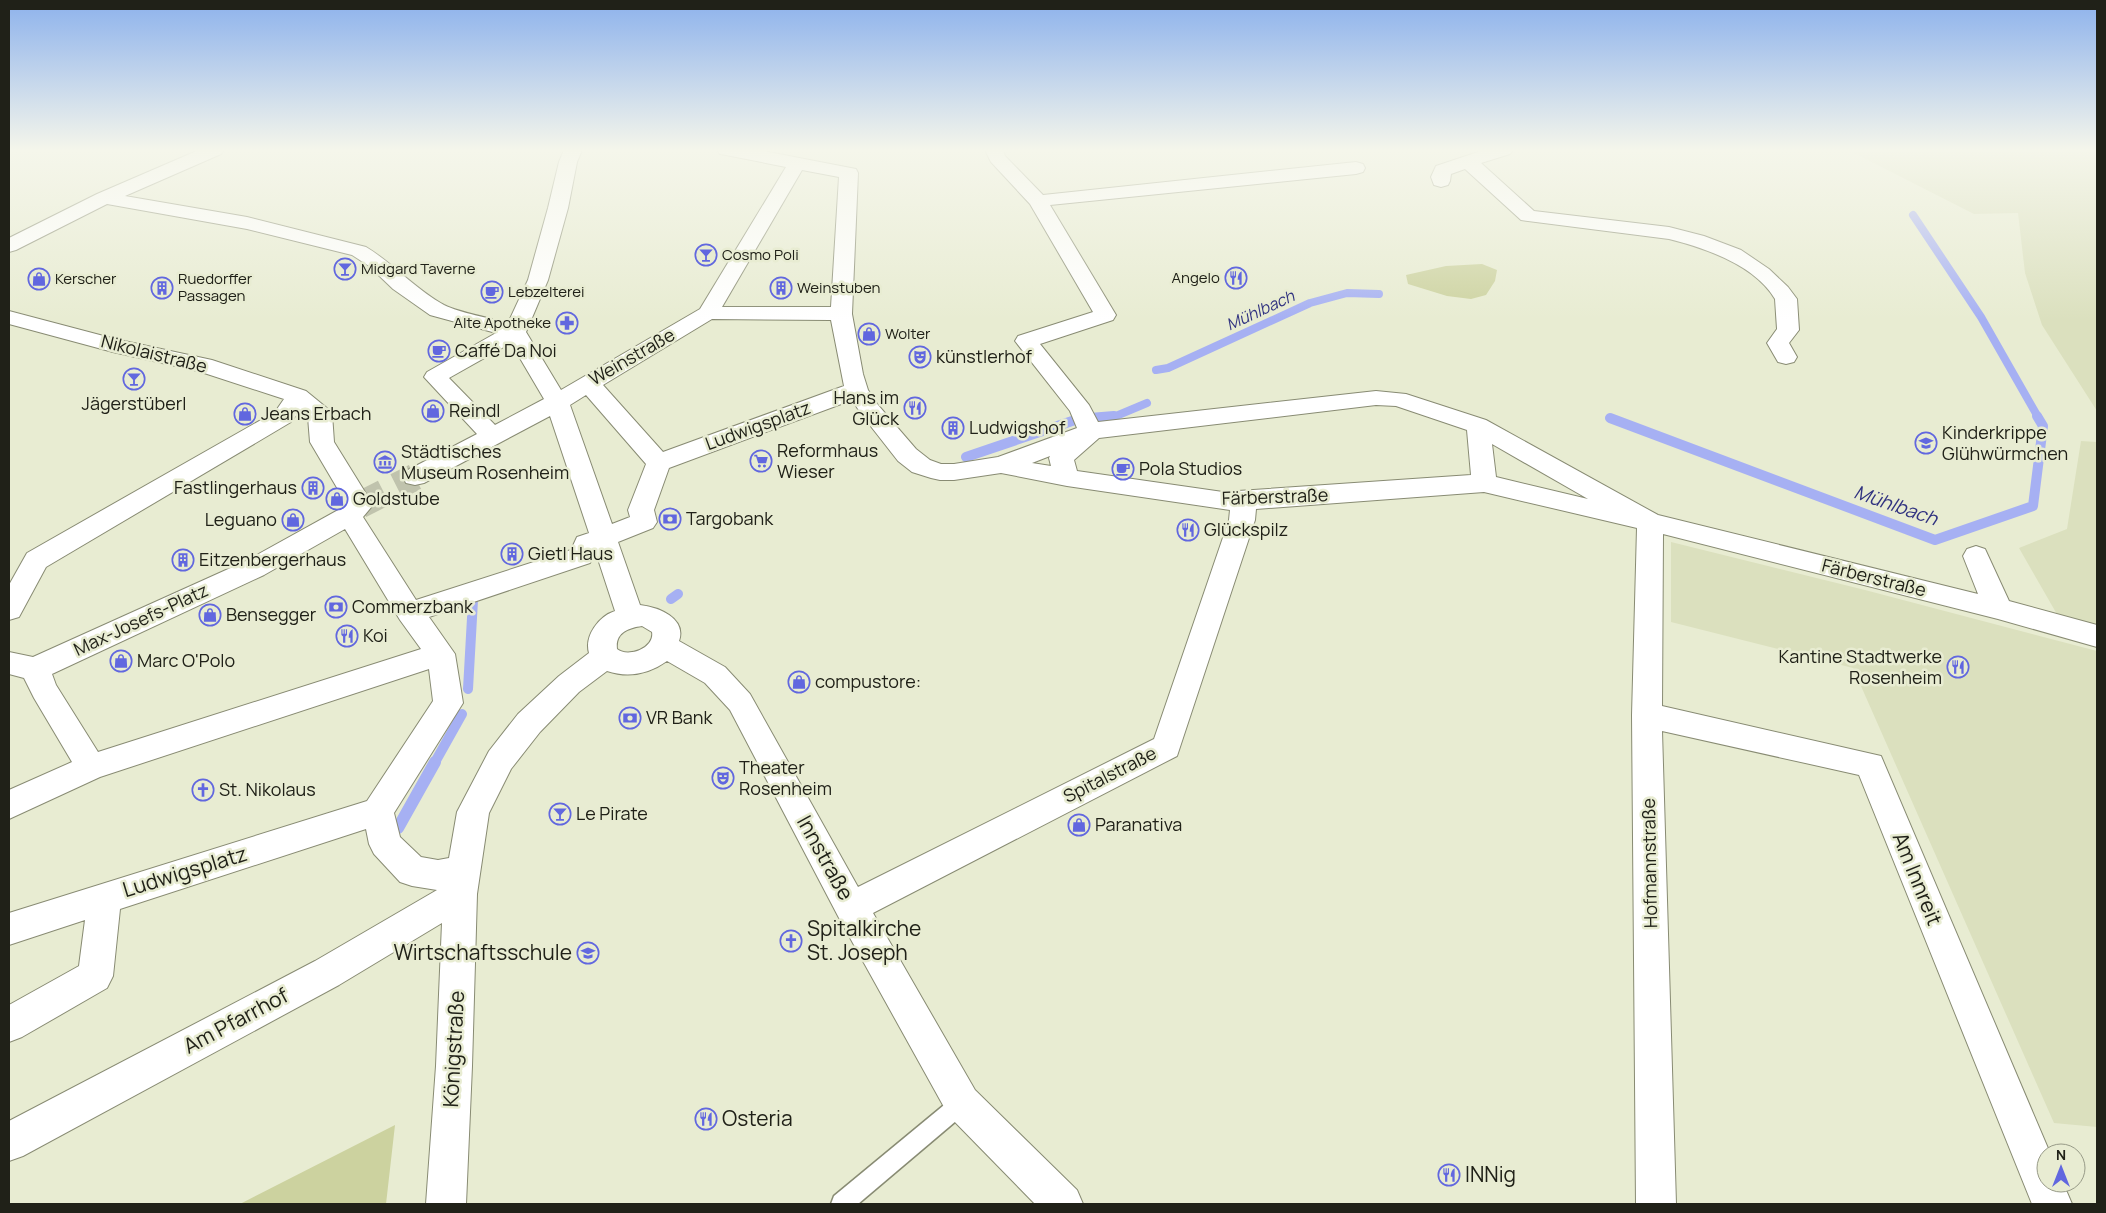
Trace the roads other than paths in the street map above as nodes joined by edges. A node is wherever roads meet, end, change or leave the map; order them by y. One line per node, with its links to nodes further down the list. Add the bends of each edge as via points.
1 (87, 207): 8 (street)
2 (153, 207): 12 (street, via 247,223 359,251 400,285 438,310)
3 (558, 207): 12 (street, via 538,280)
4 (771, 207): 9 (street, Weinstraße)
5 (847, 207): 10 (street)
6 (1041, 207): 18 (street, via 1105,315 1026,341)
7 (1518, 207): 13 (street, via 1528,216 1669,233 1734,254 1762,273 1786,299 1788,330 1778,343)
8 (9, 246)
9 (708, 313): 10 (street); 14 (street, Weinstraße)
10 (841, 314): 15 (street)
11 (9, 317): 16 (street, Nikolaistraße, via 204,365)
12 (515, 332): 17 (street); 20 (street, via 435,377)
13 (1786, 357)
14 (588, 383): 17 (street, Weinstraße); 21 (street)
15 (857, 390): 21 (street, Ludwigsplatz); 22 (street, Färberstraße, via 881,425 921,466 940,472 954,472)
16 (298, 396): 27 (street, via 320,414 322,442 360,505); 32 (street, via 283,417 36,560)
17 (557, 402): 20 (street); 29 (street)
18 (1086, 421): 19 (street, Färberstraße, via 1376,398 1398,400); 22 (street, Färberstraße); 24 (street, via 1062,458)
19 (1478, 426): 25 (street); 28 (street, Färberstraße)
20 (492, 436): 23 (street)
21 (659, 463): 29 (street, via 641,510 644,522)
22 (1001, 465): 24 (street, Färberstraße)
23 (414, 477)
24 (1067, 478): 26 (street, Färberstraße, via 1223,501)
25 (1484, 483): 26 (street, Färberstraße); 28 (street, Färberstraße)
26 (1244, 501): 46 (street, Spitalstraße, via 1242,520 1166,747)
27 (349, 515): 33 (street); 39 (street, Max-Josefs-Platz, via 255,568)
28 (1650, 522): 31 (street, Färberstraße); 40 (street, Hofmannstraße)
29 (605, 538): 33 (street, via 586,544 581,556); 34 (street)
30 (1976, 556): 31 (street)
31 (1998, 609): 35 (street, Färberstraße)
32 (9, 610)
33 (410, 613): 37 (street)
34 (631, 616): 36 (street, via 653,616 661,621 666,628); 38 (street, via 620,620 604,634 601,642)
35 (2097, 636)
36 (664, 646): 38 (street, via 650,659 640,663 621,664); 46 (street, Innstraße, via 715,673 729,686)
37 (441, 654): 41 (street); 43 (street, via 448,703)
38 (605, 657): 44 (street, via 569,684 529,723 500,760 473,812)
39 (29, 674): 41 (street)
40 (1646, 715): 54 (street, Hofmannstraße); 55 (street, Am Innreit, via 1870,764)
41 (91, 767): 42 (street)
42 (9, 805)
43 (378, 811): 44 (street, via 385,844 412,871); 45 (street, Ludwigsplatz)
44 (462, 882): 50 (street, Am Pfarrhof, via 327,973); 51 (street, Königstraße)
45 (105, 897): 47 (street); 48 (street, Ludwigsplatz, via 95,976)
46 (851, 907): 49 (street, Innstraße)
47 (9, 929)
48 (9, 1024)
49 (962, 1103): 52 (lane); 53 (street, Innstraße)
50 (9, 1142)
51 (446, 1204)
52 (842, 1204)
53 (1063, 1204)
54 (1656, 1204)
55 (2052, 1204)

